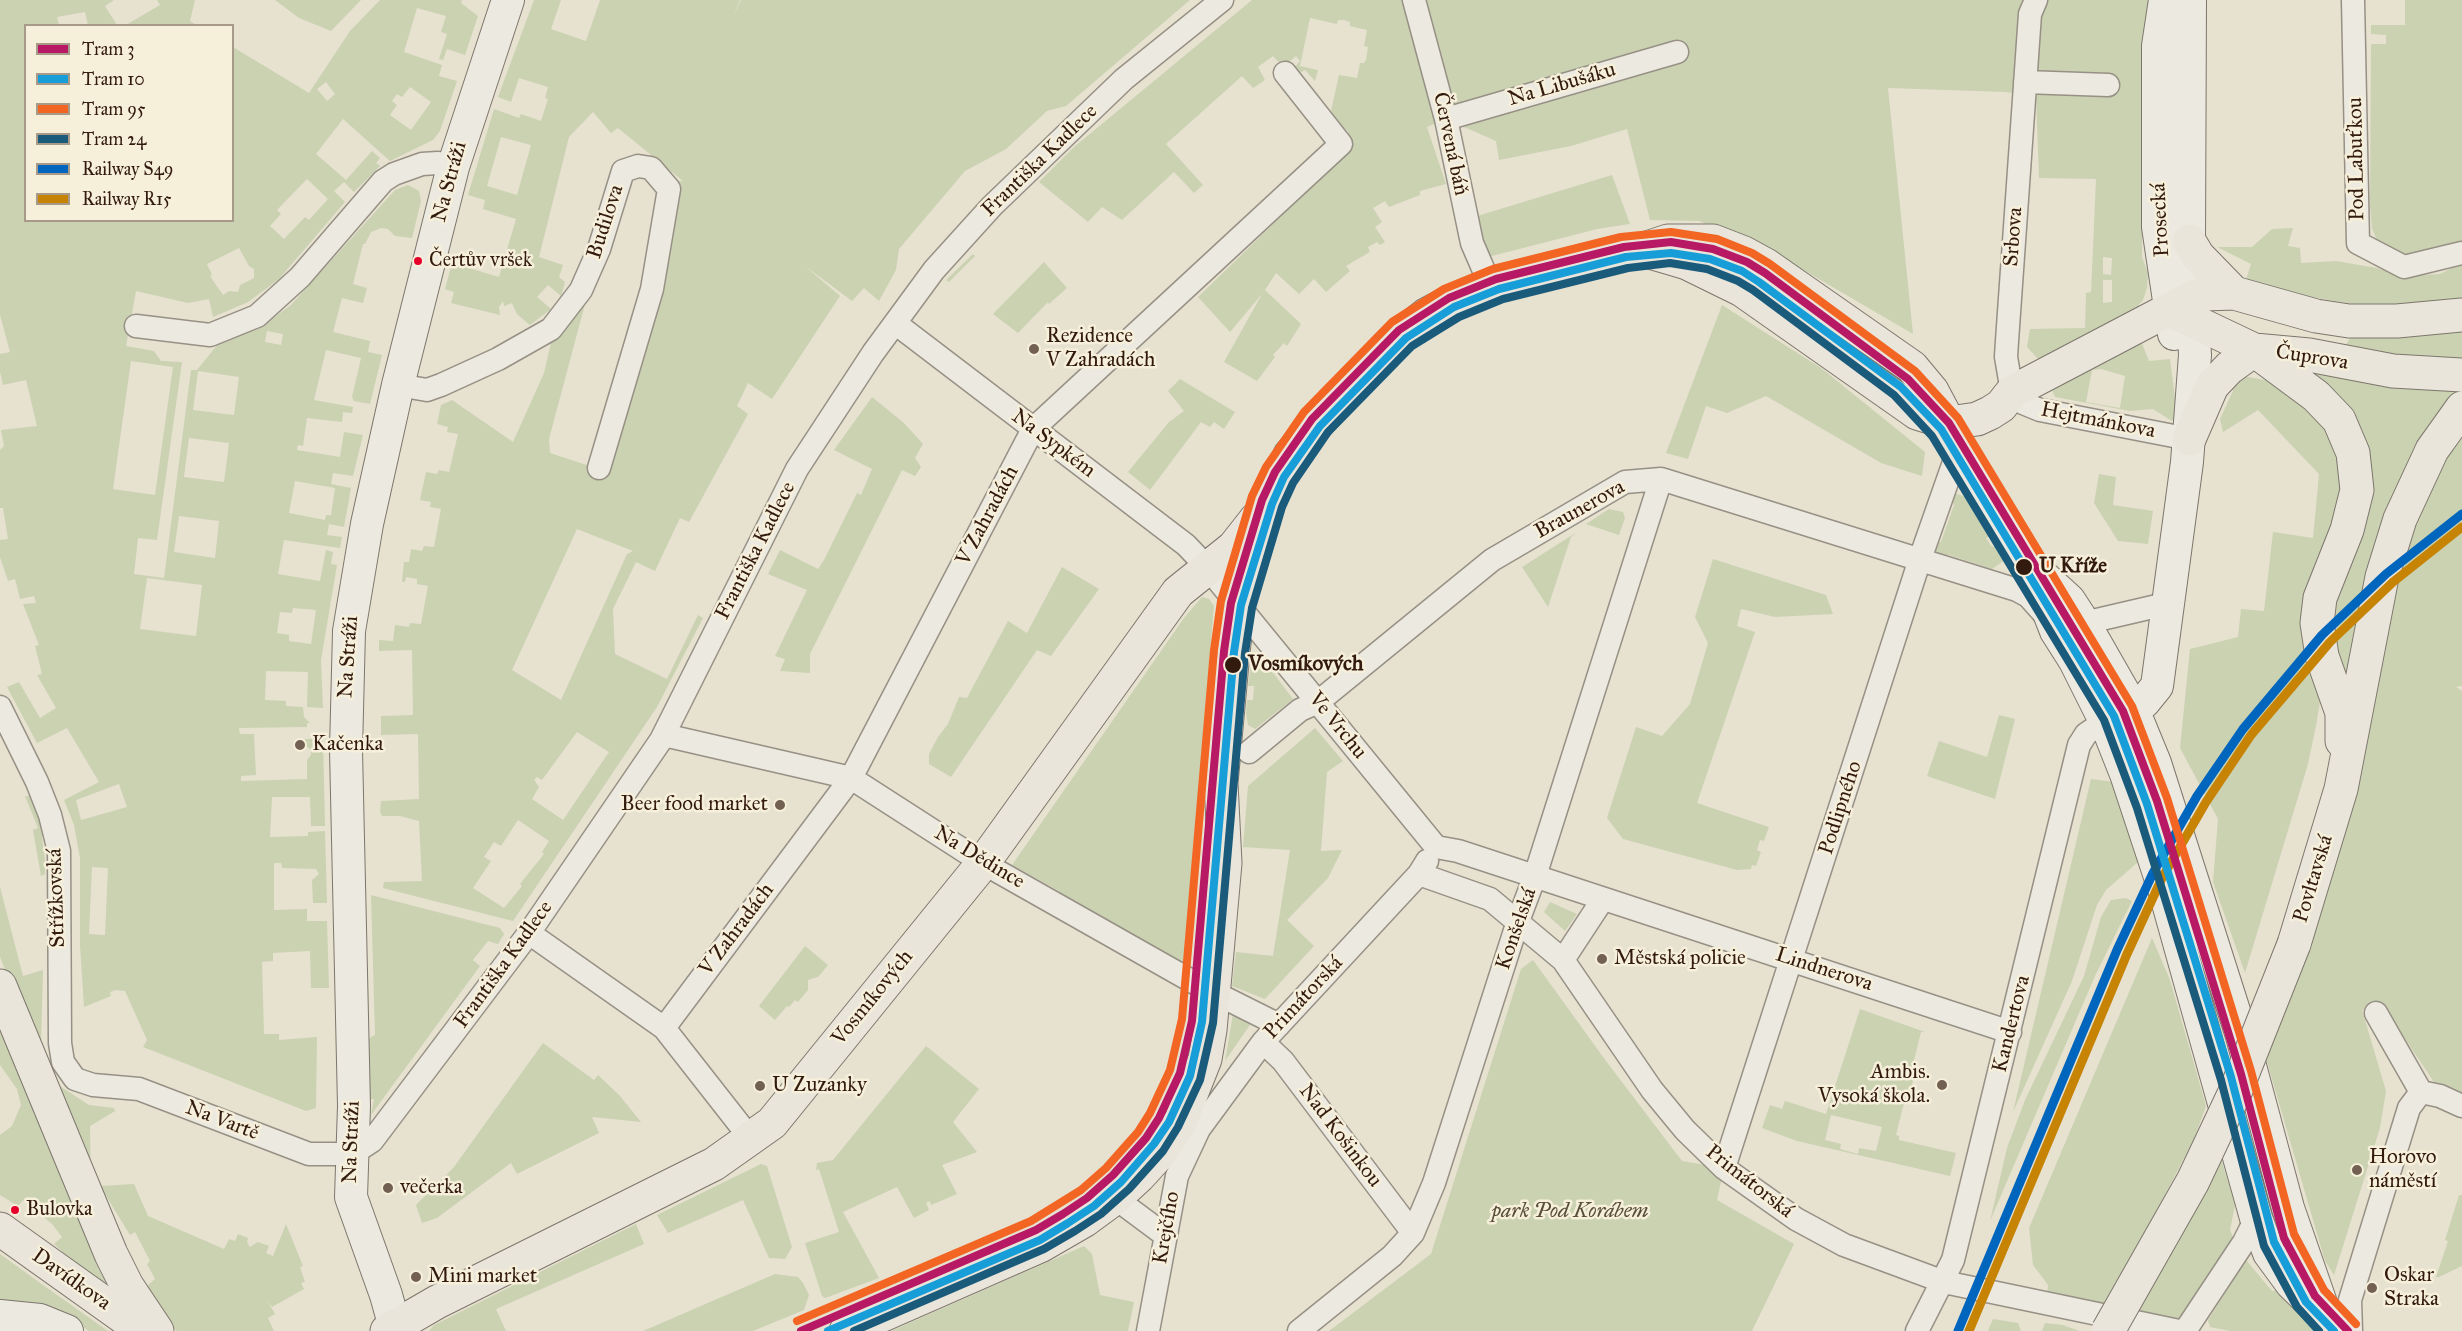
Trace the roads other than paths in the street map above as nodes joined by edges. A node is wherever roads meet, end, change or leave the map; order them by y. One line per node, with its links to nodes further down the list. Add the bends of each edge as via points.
1 (508, 0): 13 (main road, Na Stráži)
2 (1222, 0): 20 (street, Františka Kadlece, via 1124,79 1033,165 934,270)
3 (1414, 0): 12 (street, Červená báň)
4 (2036, 0): 10 (street, Srbova, via 2030,14)
5 (2165, 0): 18 (main road, Prosecká, via 2158,46 2158,227)
6 (2190, 0): 14 (main road, Prosecká)
7 (2354, 0): 15 (street, Pod Labuťkou, via 2358,243 2404,267)
8 (1677, 52): 12 (street, Na Libušáku)
9 (1285, 73): 28 (street, V Zahradách, via 1341,144)
10 (2025, 82): 11 (street); 25 (street, Srbova, via 2006,357)
11 (2108, 85)
12 (1446, 119): 16 (street, Červená báň, via 1472,243)
13 (453, 167): 21 (street, via 422,164 383,181 283,296 257,316 210,335); 24 (main road, Na Stráži)
14 (2189, 241): 17 (main road, via 2198,256); 18 (main road, Prosecká)
15 (2462, 253)
16 (1491, 287): 26 (main road, via 1641,250 1687,263 1742,290); 33 (main road, via 1426,315 1383,351 1290,455)
17 (2234, 293): 18 (main road, Čuprova, via 2215,292); 19 (main road, Čuprova, via 2304,314 2349,321)
18 (2185, 309): 22 (main road, Čuprova); 25 (main road, Čuprova); 30 (main road, Prosecká)
19 (2462, 315)
20 (895, 323): 28 (street, Na Sypkém); 42 (street, Františka Kadlece, via 797,469)
21 (136, 326)
22 (2254, 350): 23 (main road, Čuprova, via 2309,355 2393,371); 30 (main road, via 2212,386); 45 (main road, via 2316,396 2339,420 2353,453 2357,490 2347,530 2320,598 2317,623 2322,656 2342,713)
23 (2462, 375)
24 (398, 385): 31 (street, Budilova, via 427,390 498,359 550,329 581,290 599,249 623,171 638,166 651,168 669,189 668,200 652,289); 68 (main road, Na Stráži, via 365,535 345,682)
25 (2012, 392): 26 (main road, Čuprova); 29 (main road, Čuprova, via 2001,406); 30 (street, Hejtmánkova, via 2023,403 2040,410)
26 (1924, 402): 29 (main road)
27 (2462, 408): 45 (main road, Povltavská, via 2432,450 2400,519 2382,577)
28 (1033, 429): 35 (street, Na Sypkém, via 1186,545); 44 (street, V Zahradách)
29 (1962, 430): 34 (street, Podlipného); 38 (main road, via 2030,564)
30 (2189, 439): 36 (main road, Prosecká)
31 (599, 468)
32 (1661, 479): 34 (street, Braunerova); 39 (street, Braunerova, via 1625,482 1492,560); 49 (street, Konšelská)
33 (1263, 511): 35 (main road, Vosmíkových, via 1234,547); 37 (main road)
34 (1920, 559): 38 (street, Braunerova, via 2017,590); 54 (street, Podlipného)
35 (1207, 567): 37 (street, Na Sypkém); 47 (main road, Vosmíkových, via 1178,592)
36 (2170, 603): 38 (street); 41 (main road, Prosecká, via 2157,686 2150,697)
37 (1238, 605): 39 (street, Ve Vrchu); 56 (main road, via 1221,783 1225,863)
38 (2070, 627): 41 (main road)
39 (1318, 702): 43 (street, Braunerova, via 1300,710); 46 (street, Ve Vrchu)
40 (0, 707): 62 (street, Střížkovská, via 37,782 59,850 63,1062 75,1078)
41 (2118, 714): 60 (street, Kandertova, via 2086,734 2079,745); 71 (main road, via 2126,774 2164,889); 79 (main road, via 2155,763 2242,1036 2288,1208)
42 (664, 735): 44 (street, Na Dědince); 52 (street, Františka Kadlece)
43 (1249, 752)
44 (851, 778): 47 (street, Na Dědince); 59 (street, V Zahradách)
45 (2341, 789): 87 (main road, Povltavská, bridge, via 2294,944 2236,1090 2193,1181)
46 (1436, 847): 48 (street, Primátorská); 49 (street, Lindnerova)
47 (983, 863): 56 (street, Na Dědince); 66 (main road, Vosmíkových, via 772,1122)
48 (1419, 874): 51 (street, Primátorská, via 1490,899); 58 (street, Primátorská)
49 (1535, 876): 50 (street, Lindnerova); 51 (street, Konšelská)
50 (1603, 898): 53 (street); 54 (street, Lindnerova)
51 (1518, 921): 53 (street, Primátorská); 73 (street, Konšelská, via 1434,1184)
52 (529, 933): 59 (street); 68 (street, Františka Kadlece, via 372,1141)
53 (1563, 960): 69 (street, Primátorská, via 1652,1090)
54 (1791, 960): 60 (street, Lindnerova); 69 (street, Podlipného)
55 (0, 986): 76 (main road, via 81,1187)
56 (1215, 993): 58 (street, Na Dědince); 67 (main road, via 1205,1059 1181,1120)
57 (2376, 1013): 63 (street)
58 (1279, 1025): 61 (street, Primátorská)
59 (664, 1028): 66 (street)
60 (2010, 1032): 75 (street, Kandertova, via 1953,1260)
61 (1263, 1042): 65 (street, Primátorská); 73 (street, Nad Košinkou, via 1282,1061)
62 (93, 1085): 68 (street, Na Vartě, via 139,1089 309,1154)
63 (2421, 1092): 64 (street); 79 (street, via 2409,1108)
64 (2462, 1106)
65 (1199, 1129): 67 (main road); 74 (street, Krejčího, via 1177,1176)
66 (751, 1139): 80 (main road, Vosmíkových, via 714,1164 437,1302)
67 (1161, 1152): 70 (main road)
68 (352, 1154): 80 (main road, Na Stráži, via 351,1197)
69 (1724, 1168): 75 (street, Primátorská, via 1796,1219 1844,1245)
70 (1115, 1198): 74 (street); 83 (main road, via 1040,1246)
71 (2256, 1218): 79 (main road, via 2280,1270); 89 (street)
72 (0, 1229): 78 (main road, Davídkova)
73 (1413, 1233): 85 (street, Konšelská, via 1392,1256)
74 (1166, 1236): 84 (street, Krejčího)
75 (1944, 1282): 86 (street, Kandertova); 88 (street, Primátorská)
76 (127, 1286): 78 (main road); 82 (main road)
77 (0, 1316): 81 (main road, via 40,1320)
78 (134, 1325)
79 (2339, 1326)
80 (392, 1329)
81 (67, 1331)
82 (158, 1331)
83 (846, 1331)
84 (1148, 1331)
85 (1299, 1331)
86 (1917, 1331)
87 (2108, 1331)
88 (2179, 1331)
89 (2185, 1331)

